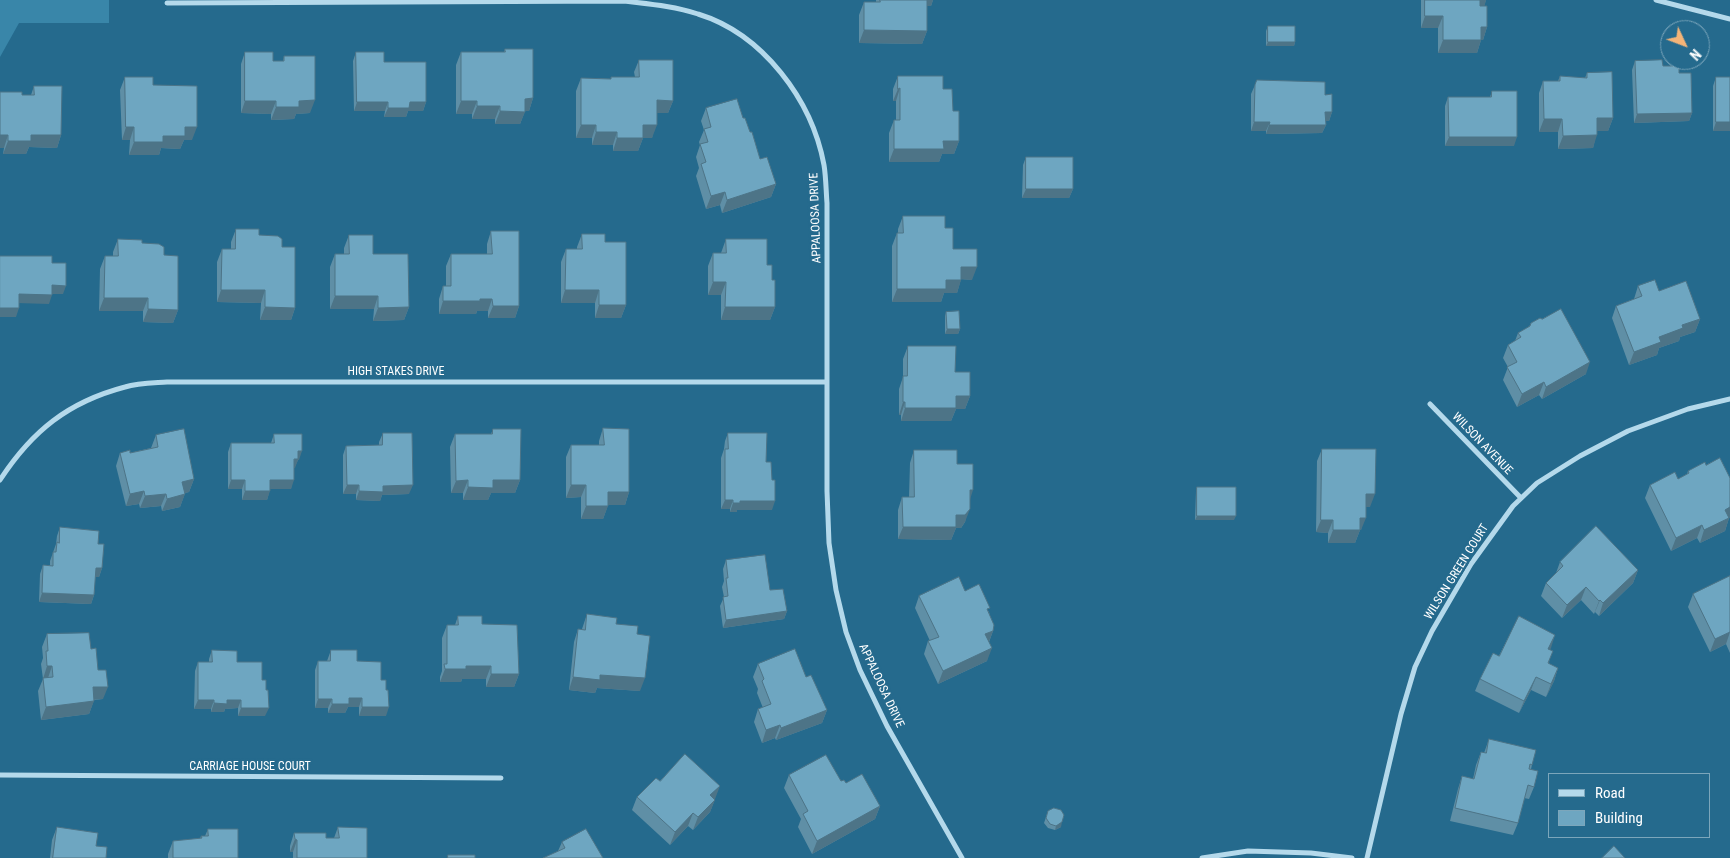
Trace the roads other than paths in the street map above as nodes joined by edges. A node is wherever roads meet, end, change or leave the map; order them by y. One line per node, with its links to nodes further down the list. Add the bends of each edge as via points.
1 (1656, 0): 3 (street)
2 (167, 3): 4 (street, APPALOOSA DRIVE, via 624,0 670,6 730,27 778,69 801,103 824,165)
3 (1730, 19)
4 (827, 382): 7 (street, HIGH STAKES DRIVE, via 167,382 126,386 63,412 39,431); 11 (street, APPALOOSA DRIVE, via 829,543 846,632 887,726)
5 (1730, 399): 8 (street, WILSON GREEN COURT, via 1688,409 1628,431 1580,456 1537,483)
6 (1430, 404): 8 (street, WILSON AVENUE)
7 (0, 480)
8 (1521, 498): 14 (street, WILSON GREEN COURT, via 1471,564 1415,667)
9 (0, 775): 10 (street, CARRIAGE HOUSE COURT)
10 (501, 778)
11 (962, 858)
12 (1202, 858): 13 (street, via 1248,851)
13 (1352, 858)
14 (1367, 858)

